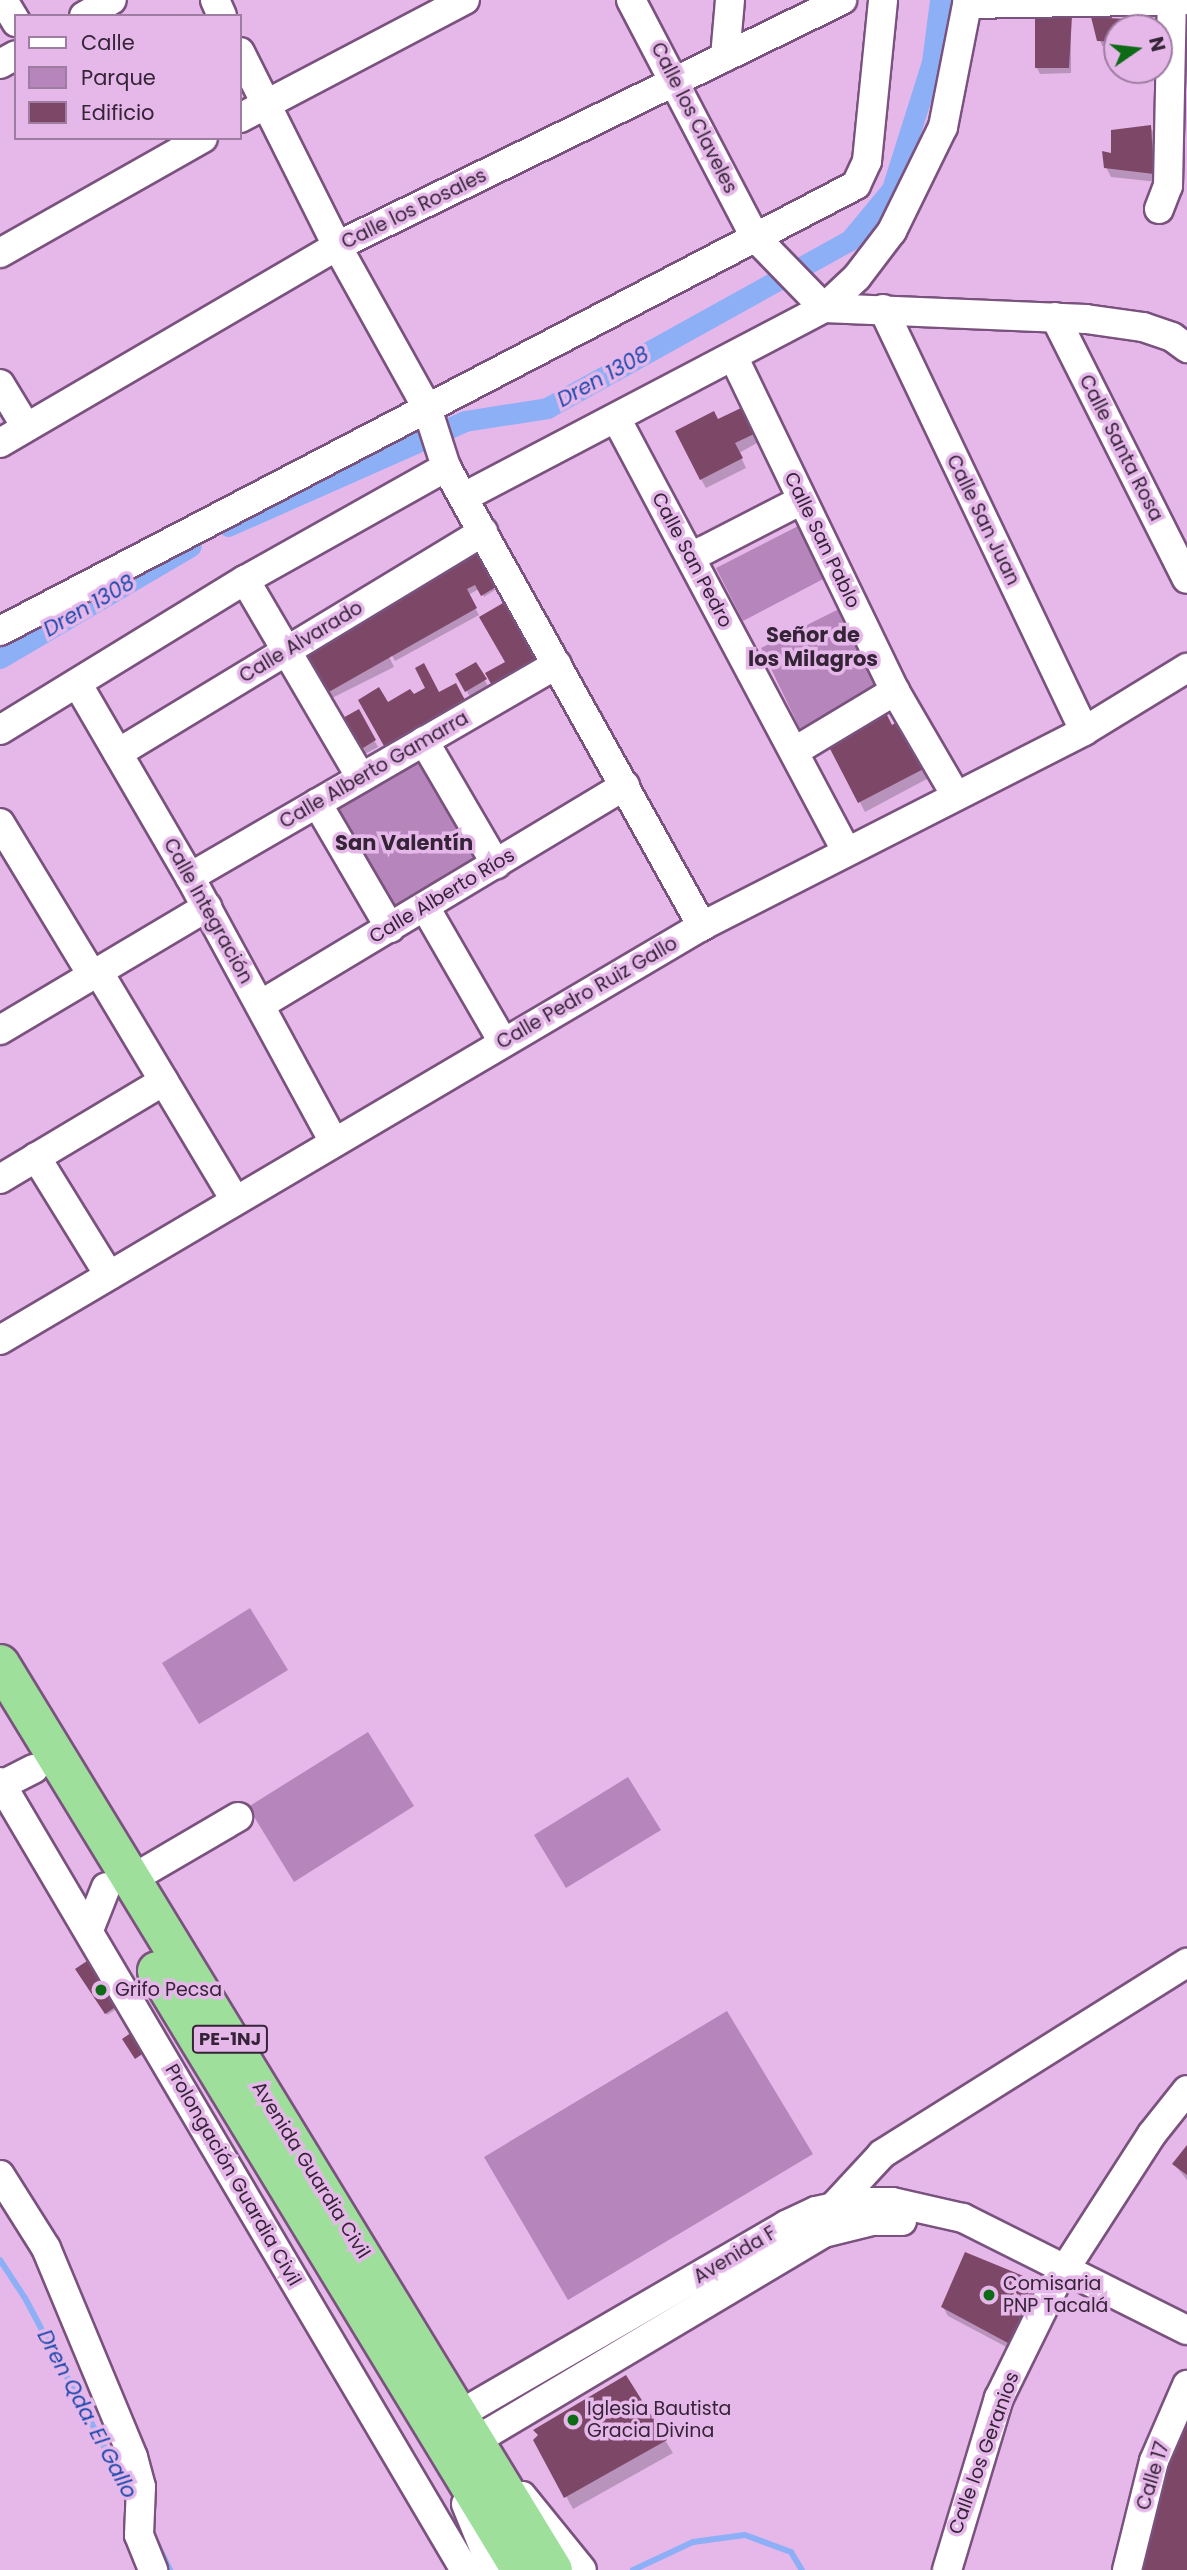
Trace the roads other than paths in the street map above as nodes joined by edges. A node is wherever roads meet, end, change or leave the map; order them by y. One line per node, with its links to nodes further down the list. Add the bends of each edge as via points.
1 (3, 0): 12 (street)
2 (111, 0): 11 (street)
3 (465, 0): 16 (street)
4 (631, 0): 15 (street, Calle los Claveles)
5 (730, 0): 14 (street)
6 (842, 0): 14 (street, Calle los Rosales)
7 (883, 0): 20 (street, via 867,160 856,185)
8 (1172, 0): 9 (street); 10 (street); 19 (street, via 1168,186)
9 (1187, 0)
10 (967, 2): 23 (street, via 939,136 892,231 857,277)
11 (87, 14)
12 (14, 19)
13 (242, 56): 16 (street)
14 (724, 57): 15 (street, Calle los Rosales)
15 (676, 80): 20 (street, Calle los Claveles); 21 (street, Calle los Rosales)
16 (265, 103): 17 (street); 21 (street)
17 (242, 117)
18 (199, 140): 22 (street)
19 (1159, 209)
20 (755, 237): 23 (street, Calle los Claveles); 29 (street)
21 (337, 246): 29 (street); 31 (street, Calle los Rosales)
22 (0, 253)
23 (824, 308): 24 (street); 27 (street)
24 (883, 309): 25 (street); 47 (street, Calle San Juan)
25 (1055, 317): 26 (street, via 1143,327); 38 (street, Calle Santa Rosa)
26 (1187, 348)
27 (733, 356): 30 (street); 35 (street, Calle San Pablo)
28 (0, 384): 31 (street)
29 (427, 408): 33 (street); 40 (street)
30 (615, 418): 34 (street); 37 (street, Calle San Pedro)
31 (26, 427): 32 (street, Calle los Rosales)
32 (0, 443)
33 (446, 467): 34 (street); 39 (street)
34 (464, 497): 36 (street)
35 (803, 500): 37 (street); 45 (street, Calle San Pablo)
36 (483, 532): 41 (street, Calle Alvarado); 42 (street)
37 (691, 557): 49 (street, Calle San Pedro)
38 (1187, 579)
39 (245, 580): 41 (street); 44 (street)
40 (0, 631)
41 (287, 651): 50 (street, Calle Alvarado); 51 (street)
42 (557, 664): 48 (street, Calle Alberto Gamarra); 52 (street)
43 (1187, 668): 47 (street, Calle Pedro Ruiz Gallo)
44 (77, 683): 46 (street); 50 (street, Calle Integración)
45 (895, 691): 49 (street); 53 (street, Calle San Pablo)
46 (0, 730)
47 (1084, 731): 53 (street, Calle Pedro Ruiz Gallo)
48 (424, 741): 51 (street, Calle Alberto Gamarra); 57 (street)
49 (795, 751): 56 (street, Calle San Pedro)
50 (118, 753): 58 (street, Calle Integración)
51 (361, 778): 54 (street, Calle Alberto Gamarra)
52 (625, 786): 57 (street, Calle Alberto Ríos); 61 (street)
53 (956, 796): 56 (street, Calle Pedro Ruiz Gallo)
54 (317, 803): 58 (street, Calle Alberto Gamarra); 62 (street)
55 (0, 823): 63 (street)
56 (846, 851): 61 (street, Calle Pedro Ruiz Gallo)
57 (496, 864): 60 (street, Calle Alberto Ríos)
58 (190, 877): 59 (street, Calle Integración)
59 (206, 907): 63 (street); 64 (street, Calle Integración)
60 (425, 907): 62 (street, Calle Alberto Ríos); 66 (street)
61 (702, 926): 66 (street, Calle Pedro Ruiz Gallo)
62 (390, 928): 64 (street, Calle Alberto Ríos)
63 (95, 973): 65 (street); 67 (street)
64 (260, 1006): 68 (street, Calle Integración)
65 (0, 1030)
66 (503, 1042): 68 (street, Calle Pedro Ruiz Gallo)
67 (163, 1081): 69 (street); 71 (street)
68 (334, 1142): 71 (street, Calle Pedro Ruiz Gallo)
69 (36, 1157): 70 (street); 72 (street)
70 (0, 1179)
71 (236, 1200): 72 (street, Calle Pedro Ruiz Gallo)
72 (109, 1275): 73 (street, Calle Pedro Ruiz Gallo)
73 (0, 1340)
74 (0, 1664): 78 (highway, Avenida Guardia Civil / PE-1NJ)
75 (0, 1713): 76 (highway, Avenida Guardia Civil / PE-1NJ)
76 (9, 1780): 78 (highway, Avenida Guardia Civil / PE-1NJ); 79 (street, Prolongación Guardia Civil)
77 (238, 1816): 78 (street)
78 (119, 1883): 79 (street); 81 (highway, Avenida Guardia Civil / PE-1NJ); 89 (highway, Avenida Guardia Civil / PE-1NJ)
79 (89, 1930): 83 (street, Prolongación Guardia Civil)
80 (1187, 1963): 85 (street, via 882,2154)
81 (224, 2081): 83 (street); 89 (highway, Avenida Guardia Civil / PE-1NJ)
82 (1187, 2090): 86 (street, Calle los Geranios)
83 (200, 2118): 90 (street, Prolongación Guardia Civil)
84 (0, 2175): 91 (street, via 46,2248 134,2457 141,2487 139,2535)
85 (833, 2218): 86 (street, Avenida F, via 904,2221); 89 (street, Avenida F)
86 (1061, 2265): 87 (street, Avenida F); 95 (street, Calle los Geranios, via 999,2398)
87 (1187, 2330)
88 (1187, 2385): 96 (street, Calle 17, via 1154,2460)
89 (460, 2442): 90 (street); 92 (highway, Avenida Guardia Civil / PE-1NJ); 93 (highway, Avenida Guardia Civil / PE-1NJ); 94 (street, via 564,2542)
90 (480, 2566)
91 (153, 2570)
92 (521, 2570)
93 (553, 2570)
94 (582, 2570)
95 (947, 2570)
96 (1127, 2570)

